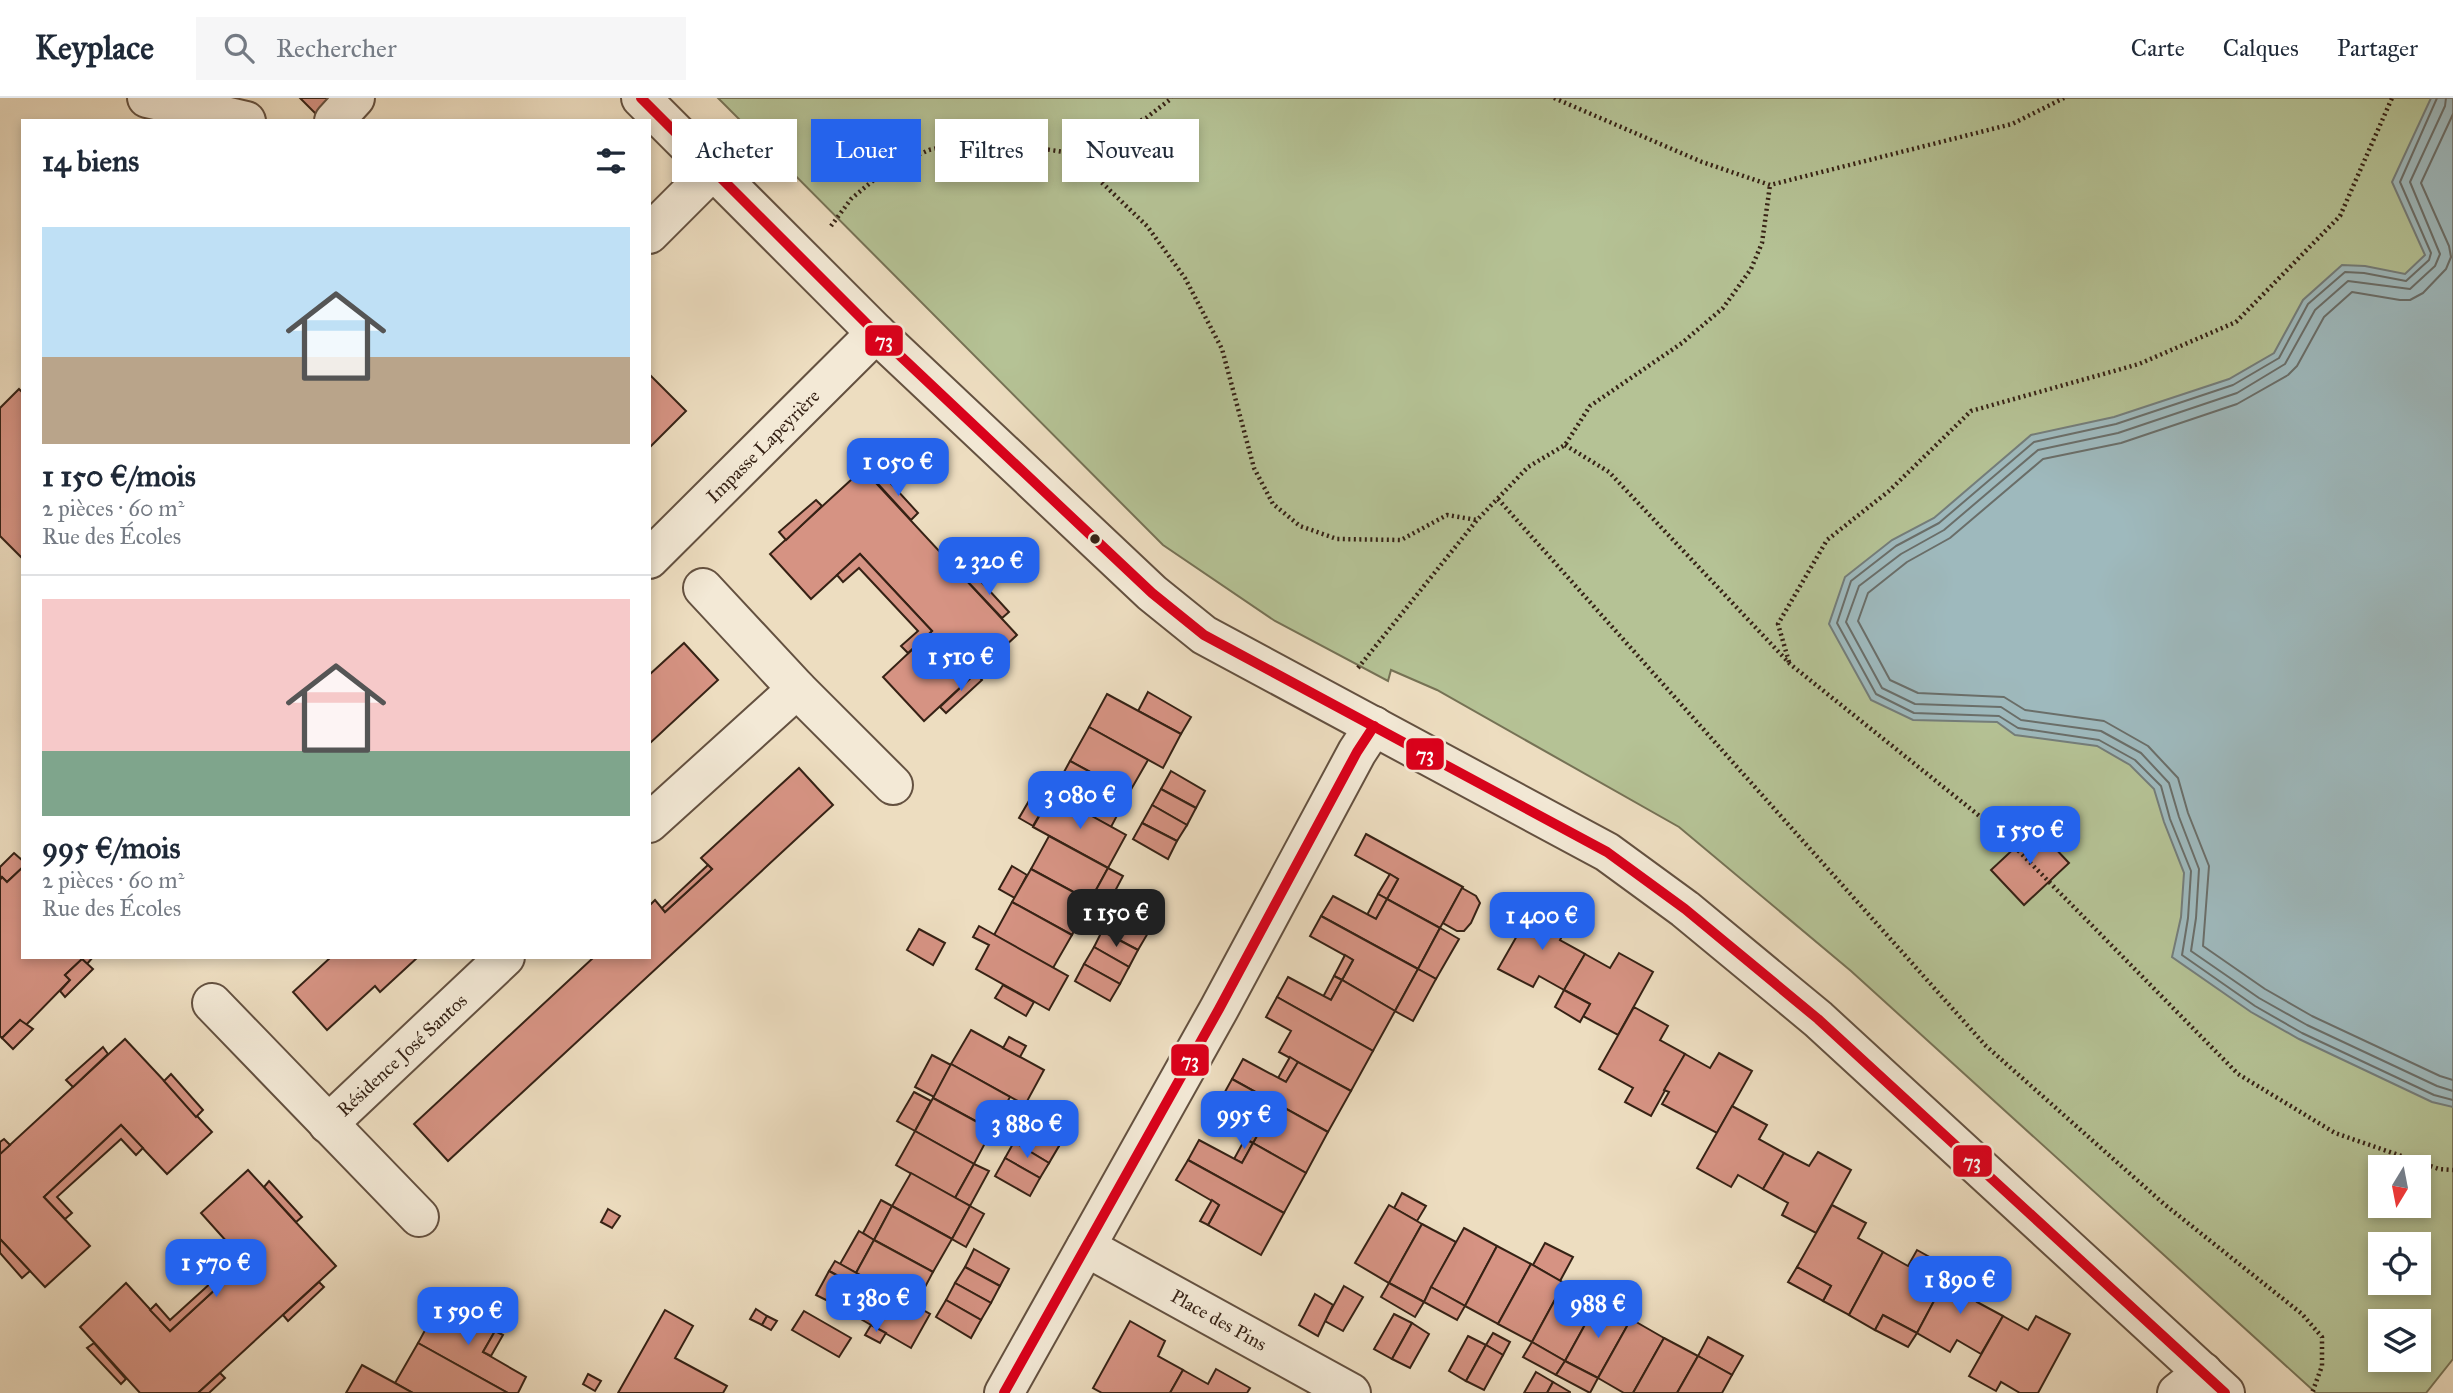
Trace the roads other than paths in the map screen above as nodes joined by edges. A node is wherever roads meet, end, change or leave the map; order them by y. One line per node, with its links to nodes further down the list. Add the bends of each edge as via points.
1 (147, 98): 4 (street)
2 (355, 98): 5 (street)
3 (641, 98): 6 (street)
4 (237, 119)
5 (336, 119)
6 (672, 129)
7 (701, 182): 9 (street)
8 (725, 182): 10 (street)
9 (651, 232)
10 (876, 333): 11 (street, Impasse Lapeyrière); 14 (street, via 1152,593 1204,635)
11 (651, 557)
12 (704, 588): 13 (street)
13 (797, 690): 15 (street); 16 (street)
14 (1374, 726): 21 (street); 22 (street, via 1607,852 1685,909 1818,1019)
15 (893, 785)
16 (651, 821)
17 (504, 959): 19 (street, Résidence José Santos)
18 (212, 1003): 19 (street, Résidence José Santos)
19 (328, 1124): 20 (street, Résidence José Santos)
20 (419, 1217)
21 (1086, 1247): 23 (street); 24 (street, Place des Pins)
22 (2202, 1386)
23 (1004, 1393)
24 (1351, 1393)

